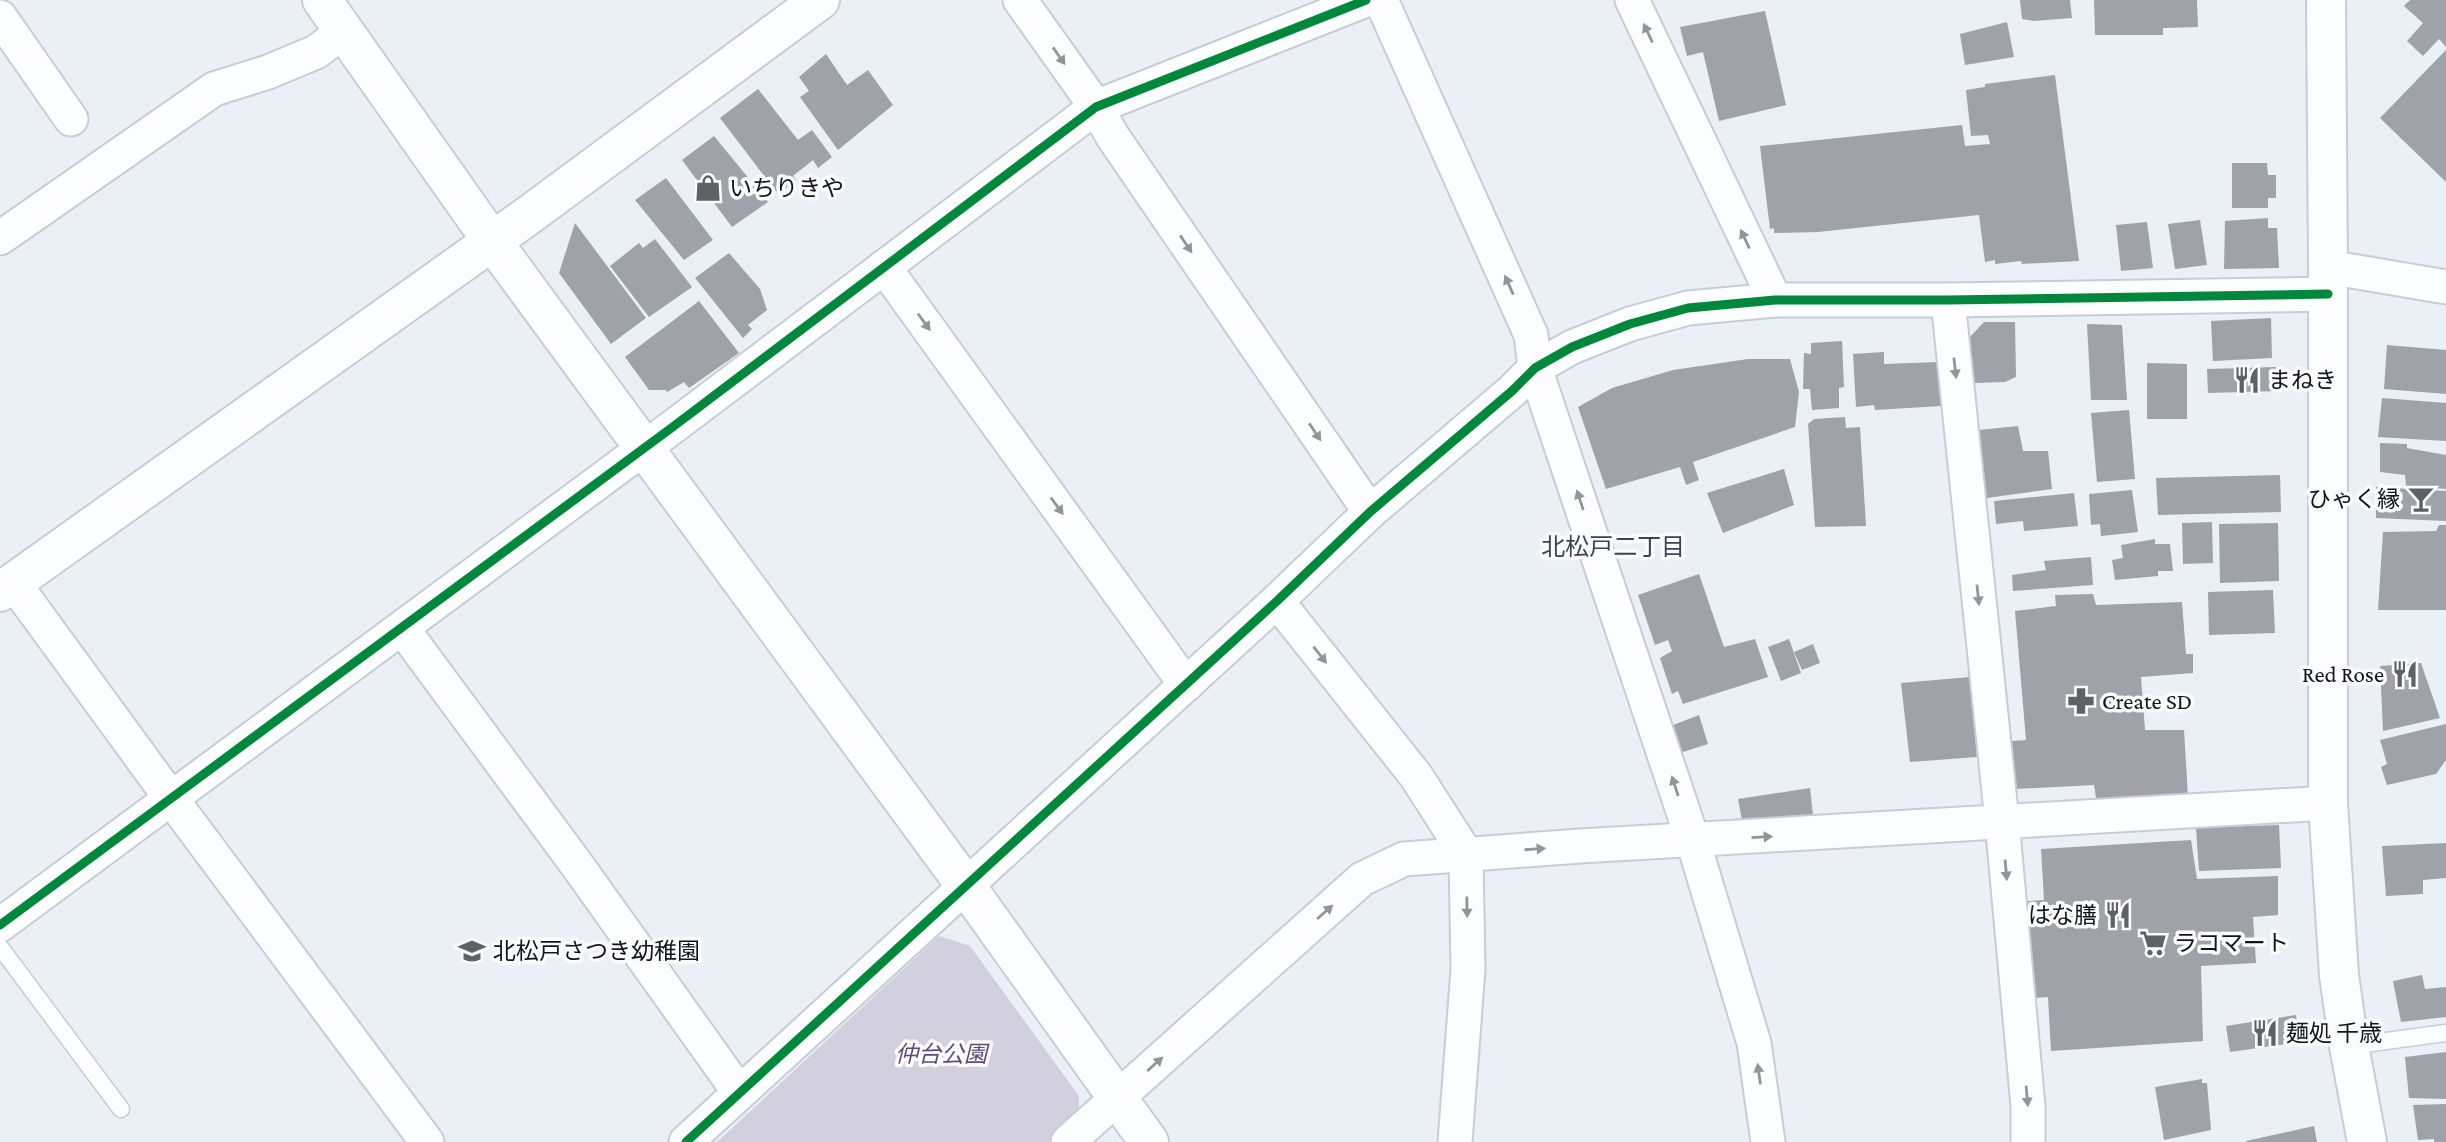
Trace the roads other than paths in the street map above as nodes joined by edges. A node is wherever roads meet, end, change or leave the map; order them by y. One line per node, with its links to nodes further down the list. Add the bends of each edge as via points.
1 (322, 0): 9 (street)
2 (820, 0): 13 (street)
3 (1020, 0): 10 (street, one-way to 10)
4 (1366, 0): 10 (street)
5 (1381, 0): 19 (street, one-way to 5, via 1531,335)
6 (1632, 0): 17 (street, one-way to 6)
7 (2326, 0): 15 (street)
8 (0, 17): 11 (street)
9 (344, 31): 12 (street, via 316,52 214,89); 13 (street)
10 (1096, 107): 14 (street); 21 (street, one-way to 21)
11 (71, 119)
12 (0, 238)
13 (492, 241): 20 (street); 22 (street)
14 (884, 267): 20 (street); 25 (street, one-way to 25)
15 (2328, 280): 16 (street); 18 (street); 27 (street)
16 (2446, 287)
17 (1775, 300): 18 (street); 19 (street, via 1688,309 1630,324 1572,347)
18 (1948, 300): 28 (street, one-way to 28)
19 (1535, 368): 21 (street); 29 (street, one-way to 19)
20 (644, 447): 24 (street); 31 (street)
21 (1370, 512): 23 (street)
22 (7, 587): 26 (street)
23 (1277, 601): 25 (street); 30 (street, one-way to 30, via 1416,776)
24 (402, 628): 26 (street); 36 (street)
25 (1186, 685): 31 (street)
26 (170, 797): 32 (street); 39 (street)
27 (2328, 803): 28 (street); 35 (street, via 2339,975)
28 (2001, 821): 29 (street, one-way to 28); 45 (street, one-way to 45)
29 (1693, 841): 30 (street, one-way to 29); 44 (street, one-way to 29, via 1754,1043)
30 (1466, 854): 37 (street, one-way to 30, via 1362,879 1404,859); 43 (street, one-way to 43, via 1468,970)
31 (966, 886): 36 (street); 37 (street)
32 (0, 925)
33 (0, 947): 38 (lane)
34 (2446, 1033): 35 (lane)
35 (2349, 1046): 46 (street)
36 (739, 1092): 40 (street)
37 (1118, 1099): 41 (street); 42 (street)
38 (121, 1109)
39 (427, 1142)
40 (686, 1142)
41 (1068, 1142)
42 (1149, 1142)
43 (1455, 1142)
44 (1768, 1142)
45 (2028, 1142)
46 (2367, 1142)

